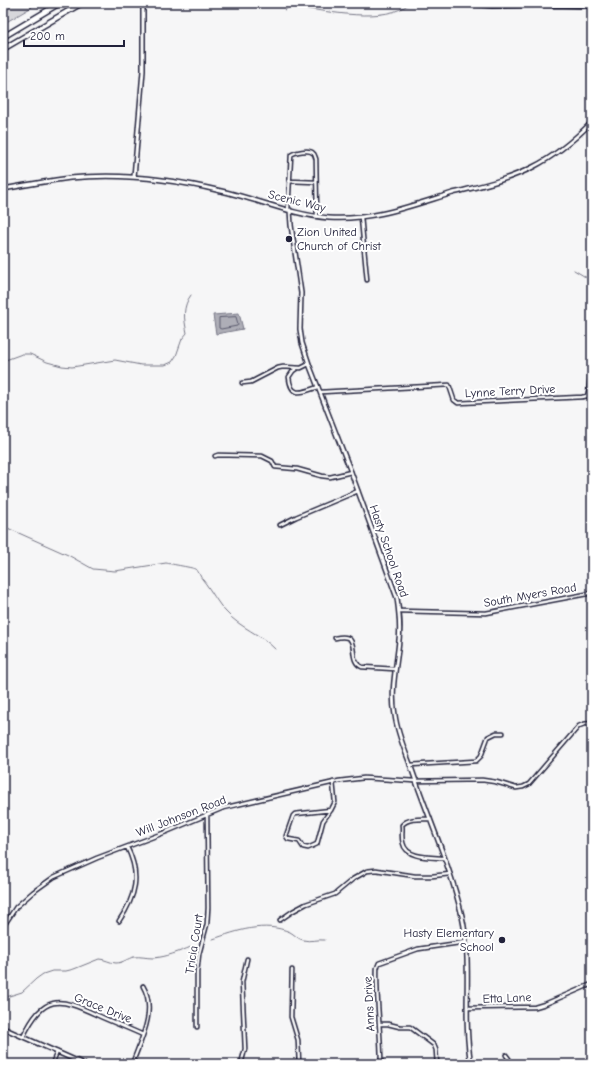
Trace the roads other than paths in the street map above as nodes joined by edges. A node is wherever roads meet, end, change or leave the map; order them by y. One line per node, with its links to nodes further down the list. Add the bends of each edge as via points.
1 (60, 3): 6 (main road)
2 (82, 3): 7 (main road)
3 (144, 3): 9 (street, via 143,71)
4 (466, 4): 5 (street)
5 (592, 6)
6 (3, 37)
7 (3, 49)
8 (592, 122): 15 (street, Scenic Way, via 553,155 519,173 400,209)
9 (134, 177): 12 (street, Scenic Way, via 71,178); 13 (street, Scenic Way, via 196,185)
10 (289, 181): 11 (street); 11 (street, via 291,155 294,152 311,152 316,159); 13 (street)
11 (316, 182): 14 (street)
12 (3, 189)
13 (289, 210): 14 (street, Scenic Way); 17 (street, Hasty School Road, via 300,293 300,330)
14 (317, 216): 15 (street, Scenic Way, via 345,219)
15 (361, 217): 16 (street)
16 (367, 280)
17 (309, 364): 18 (street); 21 (street, Hasty School Road)
18 (299, 368): 20 (street, via 278,368 251,382); 21 (street, via 289,377 291,388 299,393)
19 (592, 368): 22 (street, Lynne Terry Drive, via 589,392 587,396 582,397 458,403 454,400 449,385)
20 (242, 383)
21 (318, 387): 22 (street, Hasty School Road)
22 (321, 392): 24 (street, Hasty School Road)
23 (215, 456): 24 (street, via 262,456 272,461 275,467 297,469 322,476)
24 (352, 472): 25 (street, Hasty School Road)
25 (359, 491): 26 (street); 28 (street, Hasty School Road, via 393,584)
26 (280, 525)
27 (592, 593): 28 (street, South Myers Road, via 486,613)
28 (399, 611): 30 (street, Hasty School Road, via 399,641)
29 (335, 638): 30 (street, via 345,636 352,640 354,660 358,665)
30 (395, 669): 33 (street, Hasty School Road, via 395,717)
31 (592, 723): 34 (street, Will Johnson Road, via 579,726 529,784 523,787 516,788 482,780)
32 (503, 734): 33 (street, via 496,733 488,737 481,756 476,761)
33 (410, 765): 34 (street, Hasty School Road)
34 (415, 781): 35 (street, Will Johnson Road, via 364,778); 38 (street, Hasty School Road)
35 (332, 782): 36 (street, via 335,802); 37 (street, Will Johnson Road, via 223,808)
36 (331, 810): 36 (street, via 295,814 286,836 299,842 303,847 308,848 317,844 323,821)
37 (207, 815): 39 (street, Will Johnson Road); 52 (street, Tricia Court, via 208,908 197,972)
38 (430, 819): 40 (street, Hasty School Road); 40 (street, via 403,822 403,845 412,854)
39 (127, 847): 43 (street, via 134,864 135,882 132,897); 44 (street, Will Johnson Road, via 54,877 16,907)
40 (444, 858): 41 (street, Hasty School Road)
41 (450, 874): 42 (street, via 415,876 367,871 335,894 306,904); 45 (street, Hasty School Road)
42 (280, 920)
43 (119, 921)
44 (3, 927)
45 (466, 942): 50 (street, Hasty School Road); 51 (street, Anns Drive, via 418,949 379,962)
46 (248, 959): 61 (street, via 242,982 245,1049)
47 (292, 970): 62 (street, via 291,1017 298,1040)
48 (592, 984): 50 (street, Etta Lane, via 535,1006)
49 (143, 986): 54 (street, via 147,992 148,1018)
50 (467, 1008): 65 (street, Hasty School Road)
51 (379, 1024): 63 (street, Anns Drive); 64 (street, via 410,1027 434,1045)
52 (197, 1027)
53 (3, 1028): 55 (street)
54 (143, 1035): 55 (street, Grace Drive, via 78,1006 60,1002 47,1005 38,1011); 60 (street)
55 (23, 1037): 56 (street)
56 (57, 1052): 58 (street); 59 (street)
57 (506, 1055): 66 (street)
58 (52, 1064)
59 (84, 1064)
60 (132, 1064)
61 (241, 1064)
62 (299, 1064)
63 (381, 1064)
64 (437, 1064)
65 (471, 1064)
66 (509, 1064)

